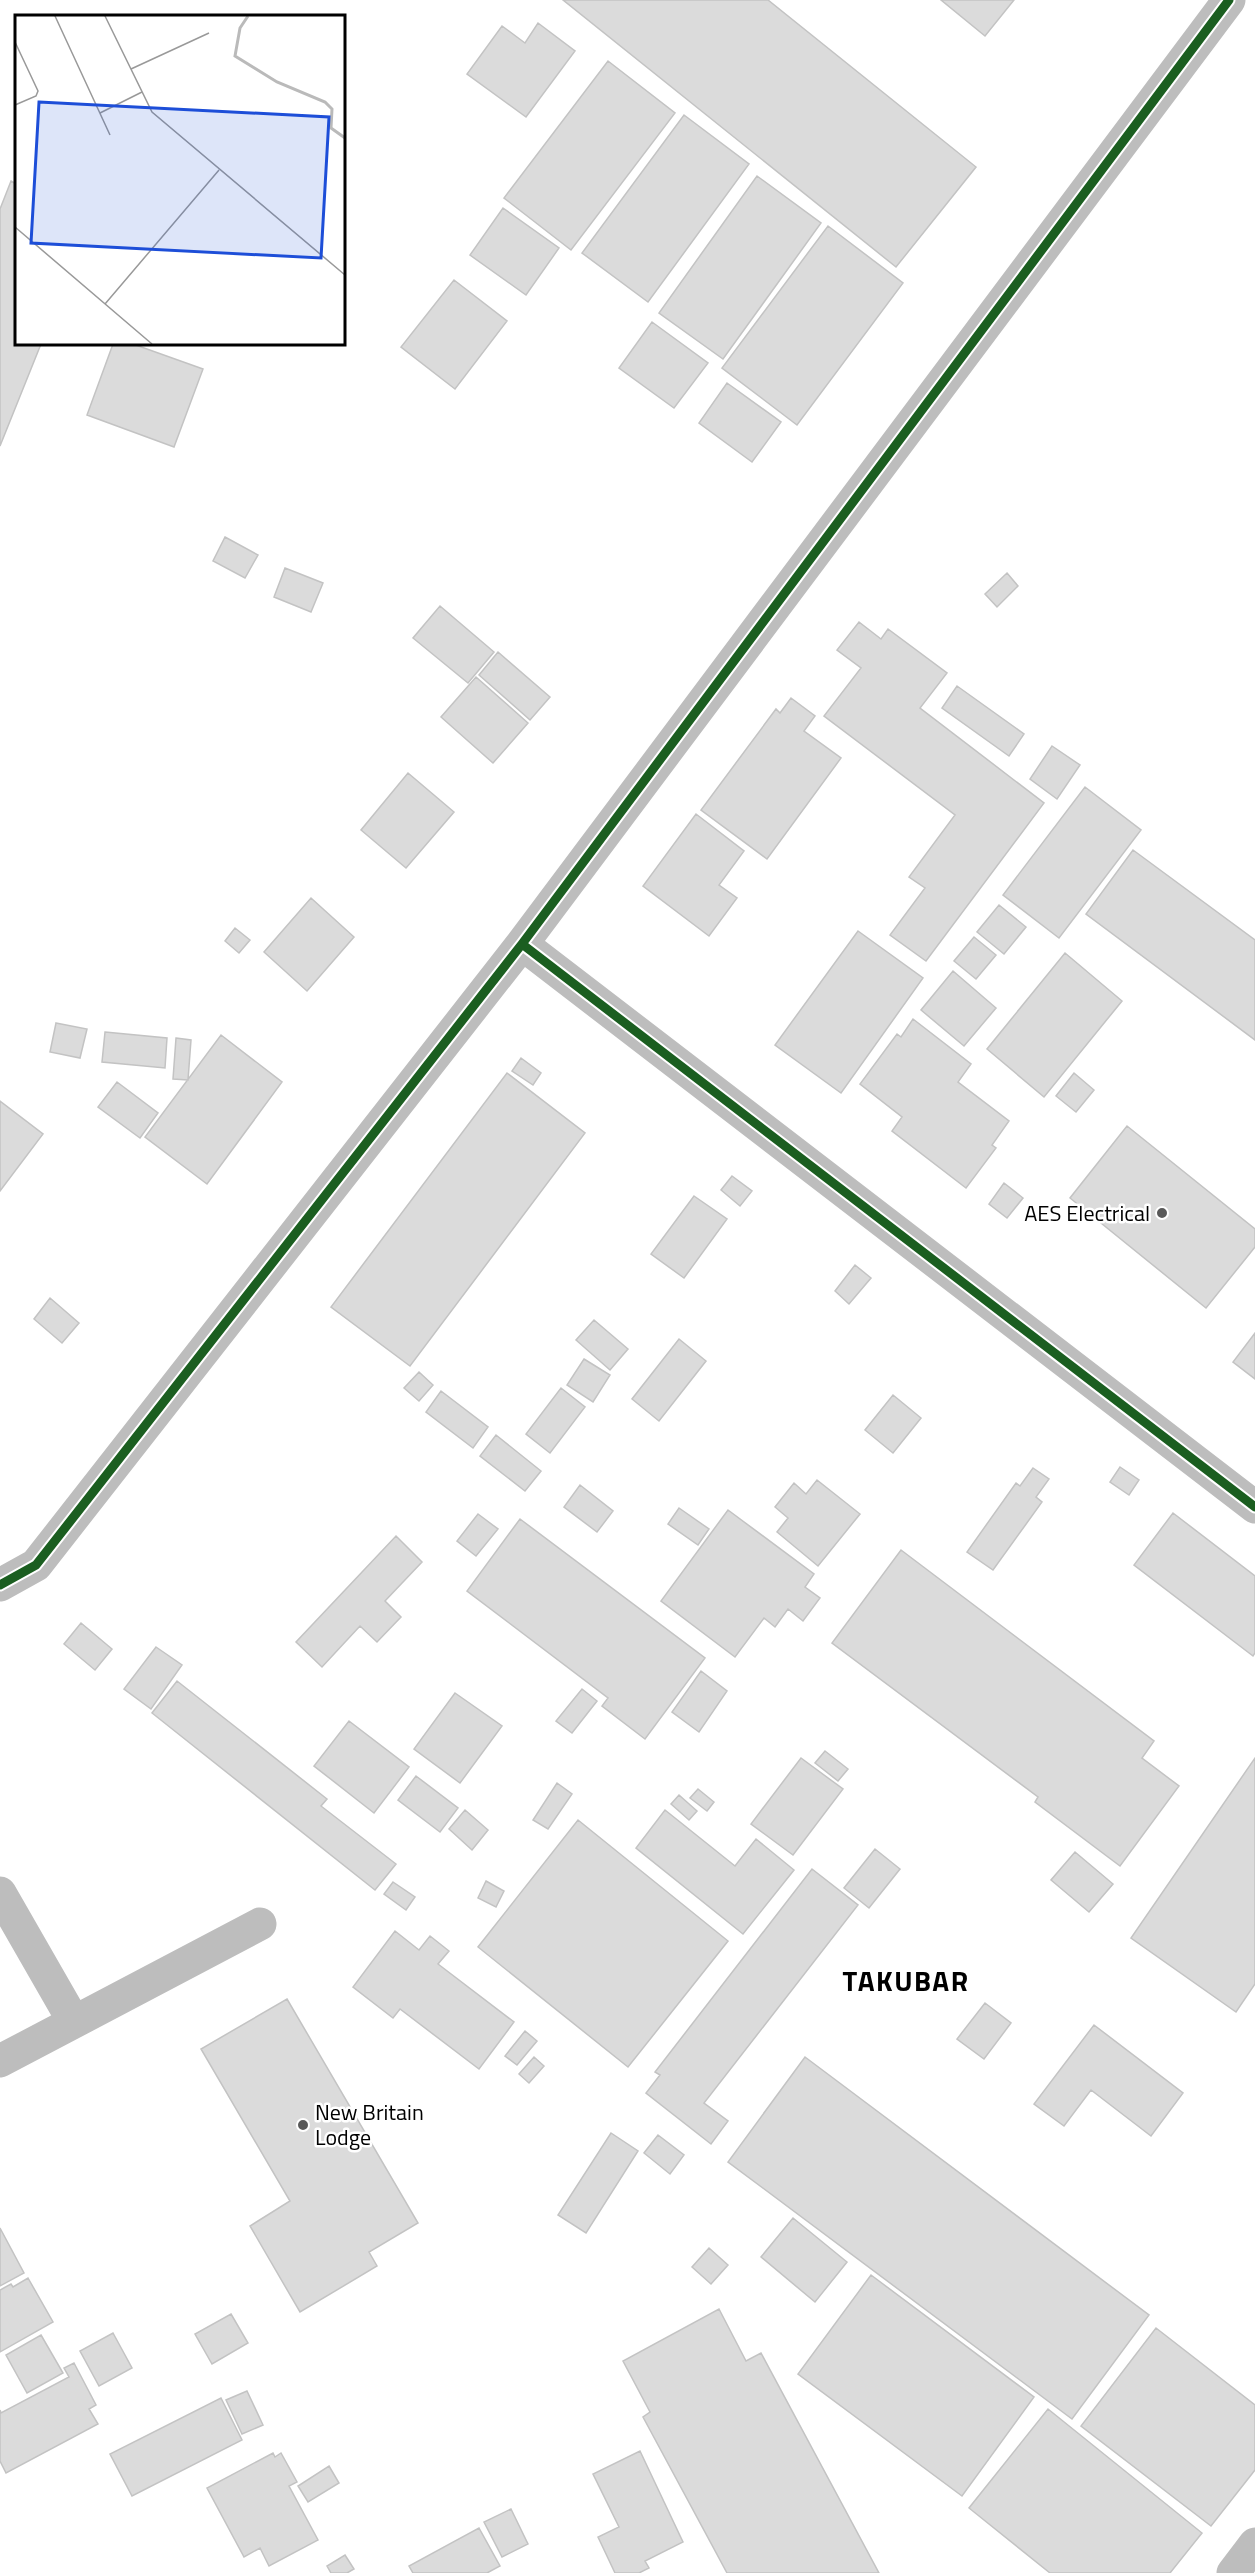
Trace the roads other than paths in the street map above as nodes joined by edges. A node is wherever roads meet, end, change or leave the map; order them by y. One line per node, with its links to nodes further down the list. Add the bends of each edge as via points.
1 (1229, 0): 2 (street)
2 (522, 944): 3 (street); 4 (street, via 36,1565)
3 (1255, 1507)
4 (0, 1585)
5 (0, 1893): 7 (street)
6 (260, 1924): 7 (street)
7 (74, 2022): 8 (street)
8 (0, 2061)
9 (1255, 2544): 10 (street)
10 (1233, 2573)

